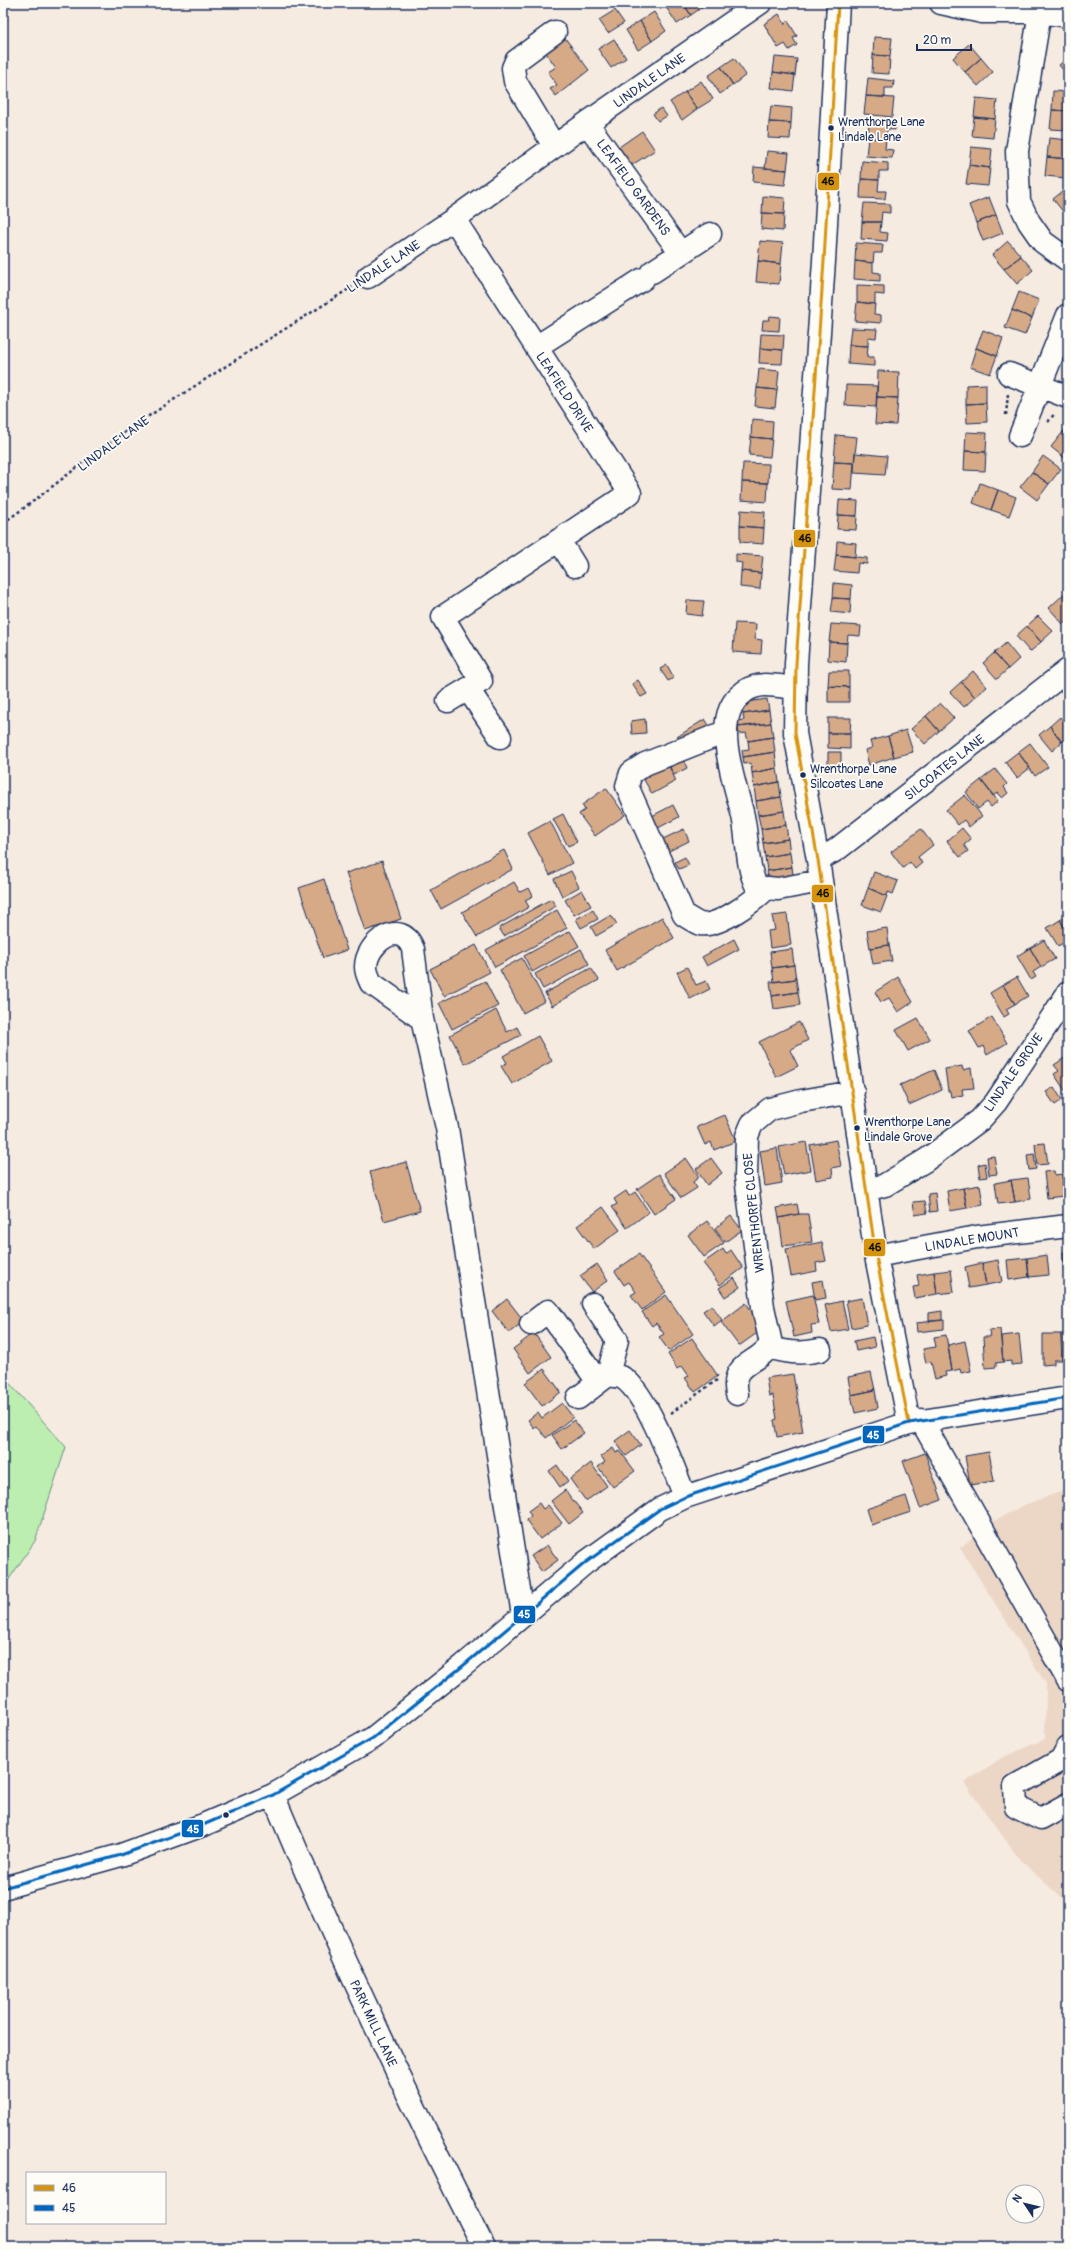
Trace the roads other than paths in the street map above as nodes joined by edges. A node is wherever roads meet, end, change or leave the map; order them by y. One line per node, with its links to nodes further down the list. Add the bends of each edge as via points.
1 (760, 3): 7 (street, LINDALE LANE)
2 (838, 3): 23 (street)
3 (941, 3): 4 (street, via 982,12)
4 (1040, 12): 5 (street); 12 (street, via 1017,151 1019,201 1043,242)
5 (1068, 16)
6 (555, 32): 8 (street, via 516,61 513,68 516,81)
7 (587, 122): 8 (street, LINDALE LANE); 11 (street, LEAFIELD GARDENS)
8 (554, 146): 9 (street, LINDALE LANE)
9 (454, 219): 13 (street, LINDALE LANE); 15 (street, LEAFIELD DRIVE)
10 (710, 234): 11 (street)
11 (680, 252): 15 (street)
12 (1068, 260)
13 (368, 277)
14 (1068, 315): 17 (street)
15 (536, 347): 20 (street, LEAFIELD DRIVE, via 630,493)
16 (1010, 374): 17 (street)
17 (1039, 386): 18 (street); 19 (street)
18 (1068, 397)
19 (1019, 435)
20 (559, 540): 21 (street); 24 (street, LEAFIELD DRIVE, via 443,617 481,682)
21 (575, 566)
22 (1068, 670): 28 (street, SILCOATES LANE, via 836,850)
23 (796, 688): 26 (street, via 764,684 748,689 736,698 728,711); 28 (street, via 795,733)
24 (468, 689): 25 (street, LEAFIELD DRIVE); 27 (street)
25 (448, 701)
26 (725, 732): 30 (street, via 745,822 752,878 757,887); 30 (street, via 645,764 630,773 627,786 684,915 700,924 710,924 751,904)
27 (500, 737)
28 (818, 860): 29 (street)
29 (821, 881): 30 (street, via 778,889); 33 (street)
30 (767, 888)
31 (1068, 994): 34 (street, LINDALE GROVE, via 996,1102 980,1120 926,1160 885,1185)
32 (422, 1020): 47 (street, via 446,1128)
33 (852, 1092): 34 (street); 39 (street, WRENTHORPE CLOSE, via 770,1109 755,1120 747,1136 746,1177 763,1307 771,1344)
34 (867, 1190): 36 (street)
35 (1068, 1226): 36 (street, LINDALE MOUNT, via 977,1236)
36 (876, 1256): 45 (street)
37 (593, 1304): 41 (street, via 617,1340)
38 (532, 1324): 41 (street, via 548,1311)
39 (769, 1347): 40 (street, via 781,1352 808,1353); 42 (street, via 747,1363 737,1375 734,1382)
40 (820, 1350)
41 (599, 1376): 43 (street); 46 (street, via 622,1377 631,1385 656,1424)
42 (737, 1394)
43 (578, 1398)
44 (1068, 1398): 45 (street)
45 (915, 1422): 46 (street); 48 (street)
46 (685, 1497): 47 (street, via 660,1509 585,1563)
47 (523, 1615): 50 (street, via 373,1738)
48 (1068, 1680)
49 (1068, 1747): 51 (street, via 1061,1760 1016,1786 1016,1807 1041,1819)
50 (273, 1795): 52 (street, via 203,1825 121,1855); 53 (street, PARK MILL LANE, via 355,1981 436,2155)
51 (1068, 1804)
52 (3, 1888)
53 (484, 2247)

